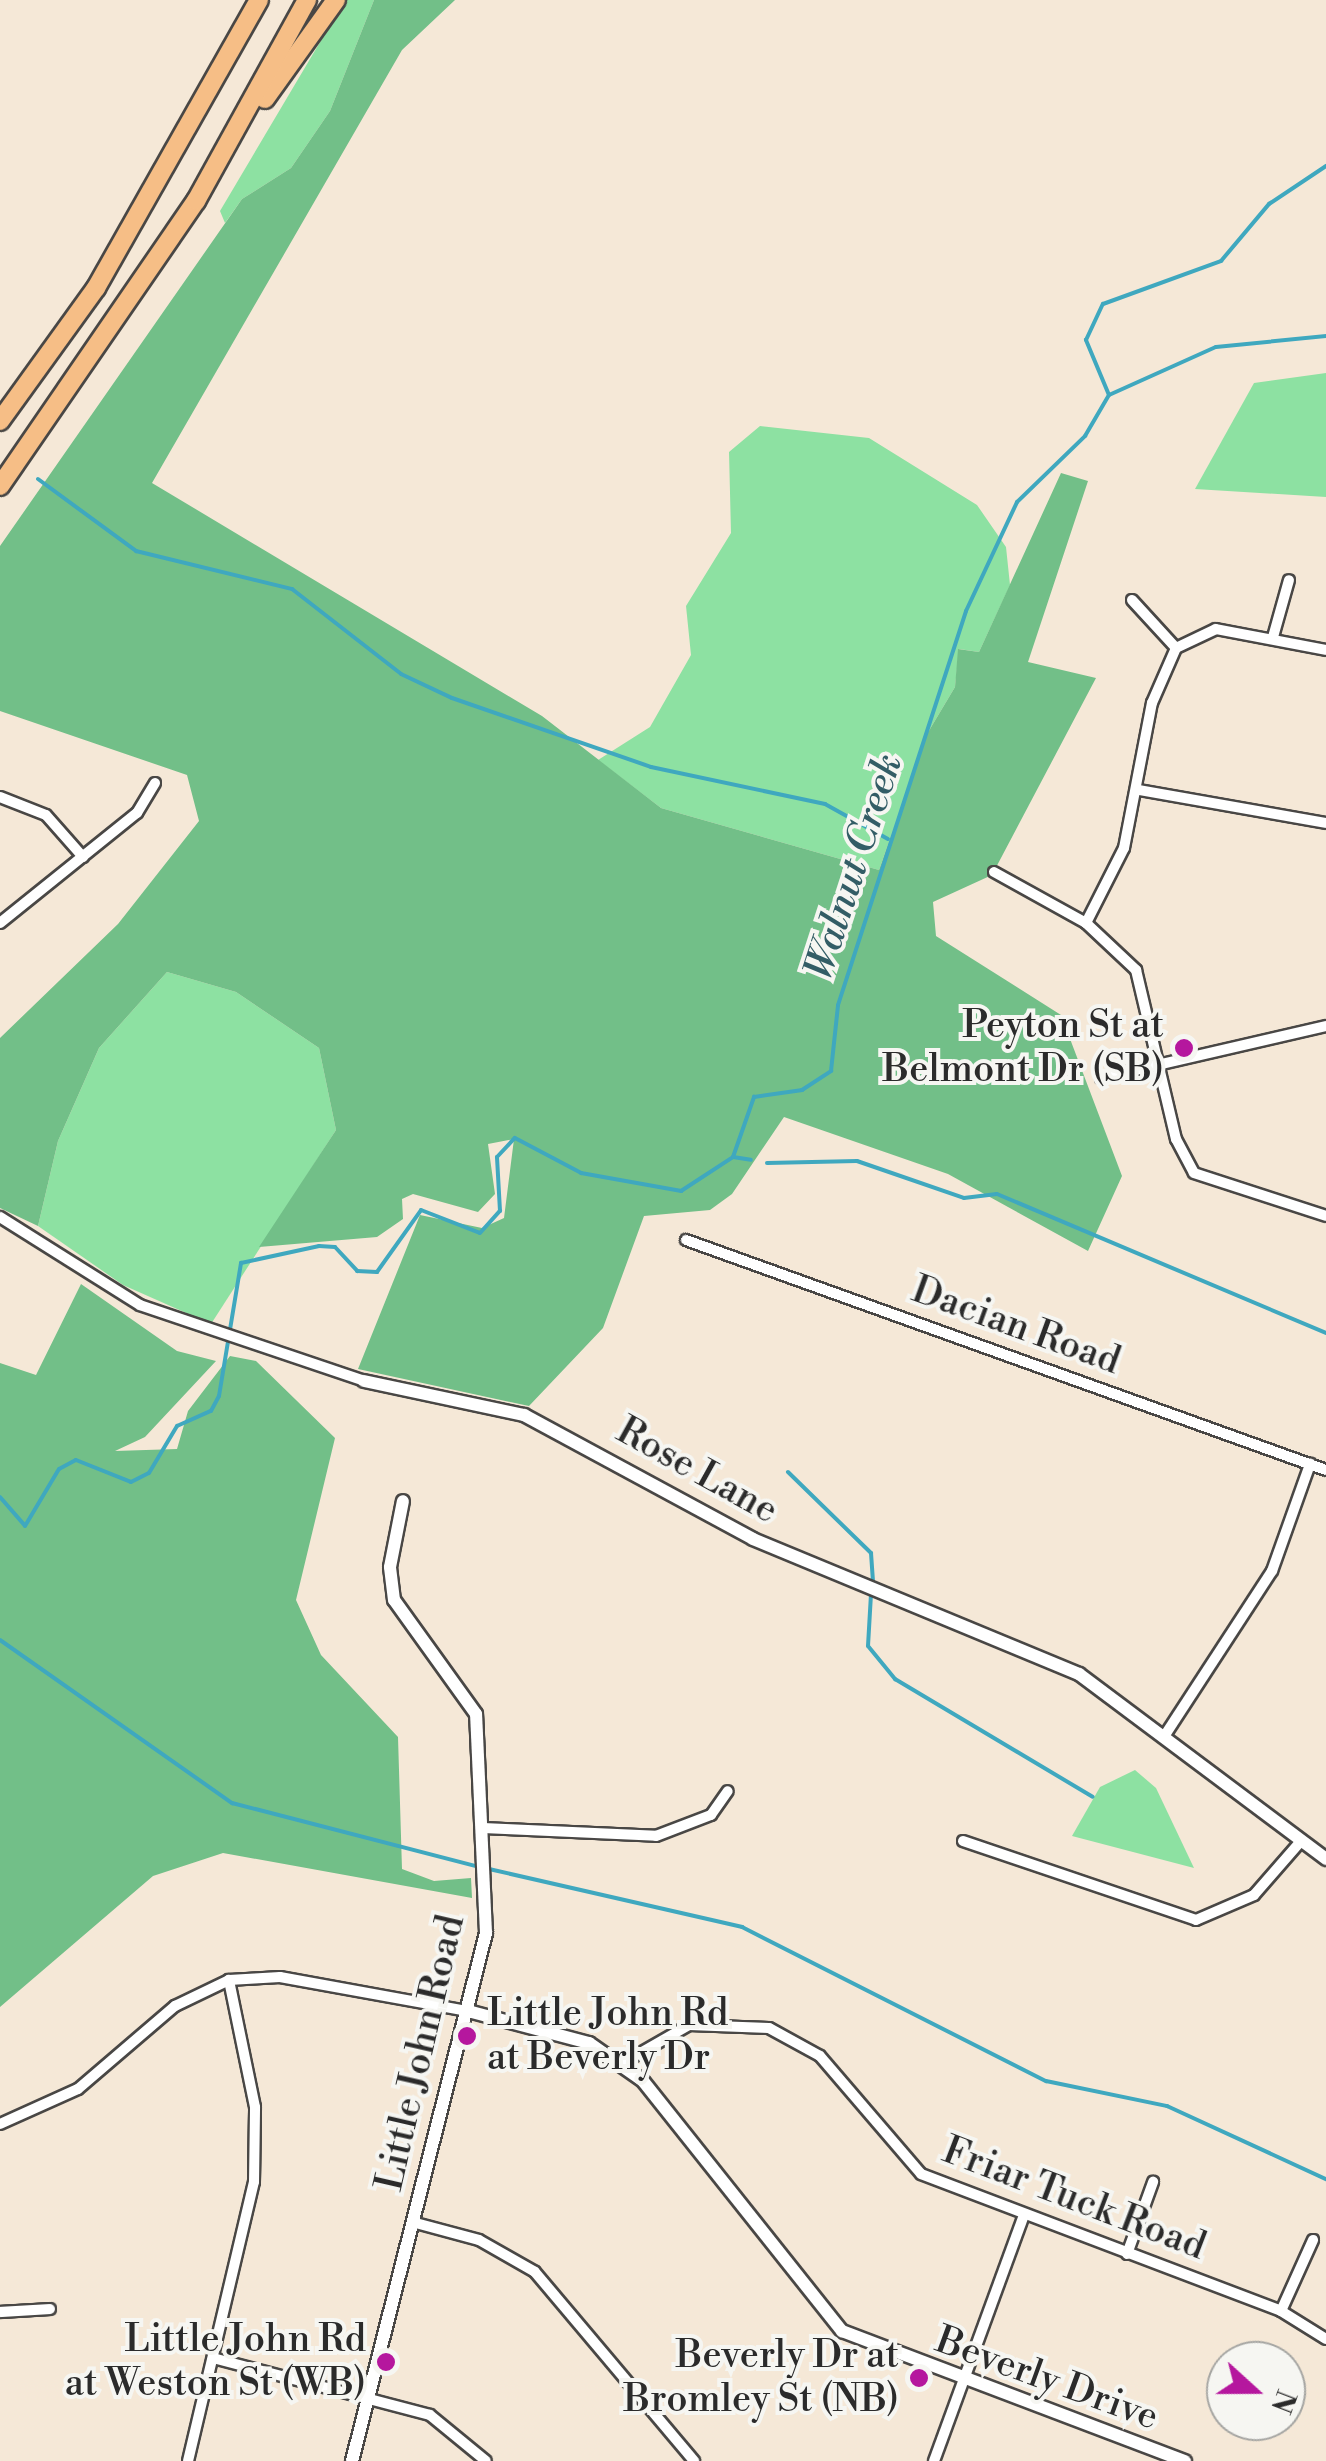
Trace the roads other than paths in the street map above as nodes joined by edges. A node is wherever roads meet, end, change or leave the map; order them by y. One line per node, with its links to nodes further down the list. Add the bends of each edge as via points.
1 (259, 0): 5 (highway, via 96,288)
2 (307, 0): 4 (highway)
3 (336, 0): 4 (highway)
4 (239, 130): 6 (highway, via 120,322)
5 (0, 420)
6 (0, 486)
7 (1289, 580): 9 (street)
8 (1132, 600): 10 (street)
9 (1273, 637): 10 (street, via 1216,629); 11 (street)
10 (1176, 648): 13 (street, via 1156,690)
11 (1326, 650)
12 (154, 783): 16 (street, via 137,814)
13 (1139, 790): 15 (street); 19 (street, via 1124,848)
14 (0, 798): 16 (street, via 46,815)
15 (1326, 822)
16 (83, 857): 18 (street)
17 (994, 872): 19 (street)
18 (0, 922)
19 (1086, 922): 21 (street, via 1136,970)
20 (1326, 1026): 21 (street)
21 (1160, 1065): 22 (street); 23 (street, via 1179,1150 1194,1173)
22 (1100, 1078)
23 (1326, 1216)
24 (0, 1217): 26 (street, Rose Lane, via 140,1305 215,1336)
25 (686, 1240): 27 (street, Dacian Road)
26 (364, 1381): 30 (street, Rose Lane, via 560,1430 753,1539 1079,1674)
27 (1310, 1464): 28 (street, Dacian Road); 30 (street, via 1272,1571)
28 (1326, 1470)
29 (403, 1501): 32 (street, Little John Road, via 392,1593 473,1705)
30 (1165, 1734): 34 (street, Rose Lane)
31 (728, 1791): 32 (street, via 711,1815 656,1836)
32 (483, 1828): 37 (street, Little John Road, via 486,1932)
33 (963, 1841): 34 (street, via 1196,1920 1254,1895)
34 (1300, 1842): 35 (street, Rose Lane)
35 (1326, 1860)
36 (229, 1980): 37 (street, Beverly Drive, via 280,1977); 39 (street, Beverly Drive, via 175,2006 78,2089); 49 (street, via 251,2077 256,2158)
37 (468, 2012): 38 (street, Beverly Drive, via 589,2043); 42 (street, Little John Road)
38 (621, 2064): 41 (street, Friar Tuck Road, via 689,2026 768,2028 820,2056 921,2174); 50 (street, Beverly Drive, via 842,2331)
39 (0, 2124)
40 (1153, 2182): 44 (street)
41 (1023, 2218): 44 (street, Friar Tuck Road); 50 (street)
42 (412, 2222): 51 (street, Little John Road); 55 (street, via 500,2250 550,2285)
43 (1313, 2240): 46 (street)
44 (1126, 2254): 46 (street, Friar Tuck Road)
45 (50, 2308): 47 (street)
46 (1281, 2310): 48 (street, Friar Tuck Road)
47 (0, 2312)
48 (1326, 2338)
49 (213, 2358): 51 (street); 52 (street)
50 (963, 2381): 56 (street); 57 (street, Beverly Drive)
51 (368, 2398): 53 (street, Little John Road); 54 (street, via 441,2420)
52 (188, 2461)
53 (352, 2461)
54 (486, 2461)
55 (694, 2461)
56 (934, 2461)
57 (1185, 2461)

